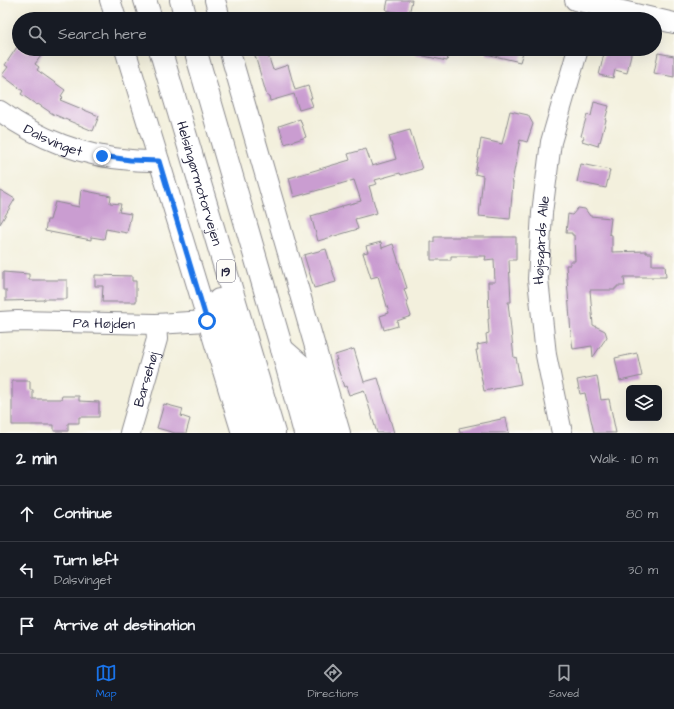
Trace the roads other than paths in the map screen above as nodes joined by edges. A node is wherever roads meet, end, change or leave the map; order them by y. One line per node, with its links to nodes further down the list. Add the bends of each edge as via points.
1 (110, 0): 6 (street)
2 (145, 0): 7 (highway)
3 (181, 0): 8 (highway)
4 (214, 0): 9 (street)
5 (586, 6): 10 (street)
6 (114, 12)
7 (149, 12)
8 (184, 12)
9 (218, 12)
10 (617, 12)
11 (662, 21): 12 (street)
12 (674, 23)
13 (127, 56): 20 (street)
14 (162, 56): 18 (highway, Helsingørmotorvejen / 19)
15 (197, 56): 24 (highway, 19)
16 (231, 56): 31 (street)
17 (576, 56): 32 (street, Højsgårds Alle, via 551,142 542,212 538,279 546,355)
18 (178, 110): 27 (highway, via 170,123); 28 (highway, Helsingørmotorvejen / 19)
19 (0, 111): 20 (street, Dalsvinget, via 14,122 53,142 74,149 130,160)
20 (159, 161): 21 (street)
21 (207, 321): 23 (street, På Højden); 26 (street)
22 (0, 322): 23 (street, På Højden)
23 (156, 324): 25 (street, Barsehøj, via 157,339)
24 (282, 349): 29 (highway, 19); 30 (highway, via 306,370)
25 (130, 433)
26 (242, 433)
27 (256, 433)
28 (274, 433)
29 (305, 433)
30 (326, 433)
31 (340, 433)
32 (562, 433)

